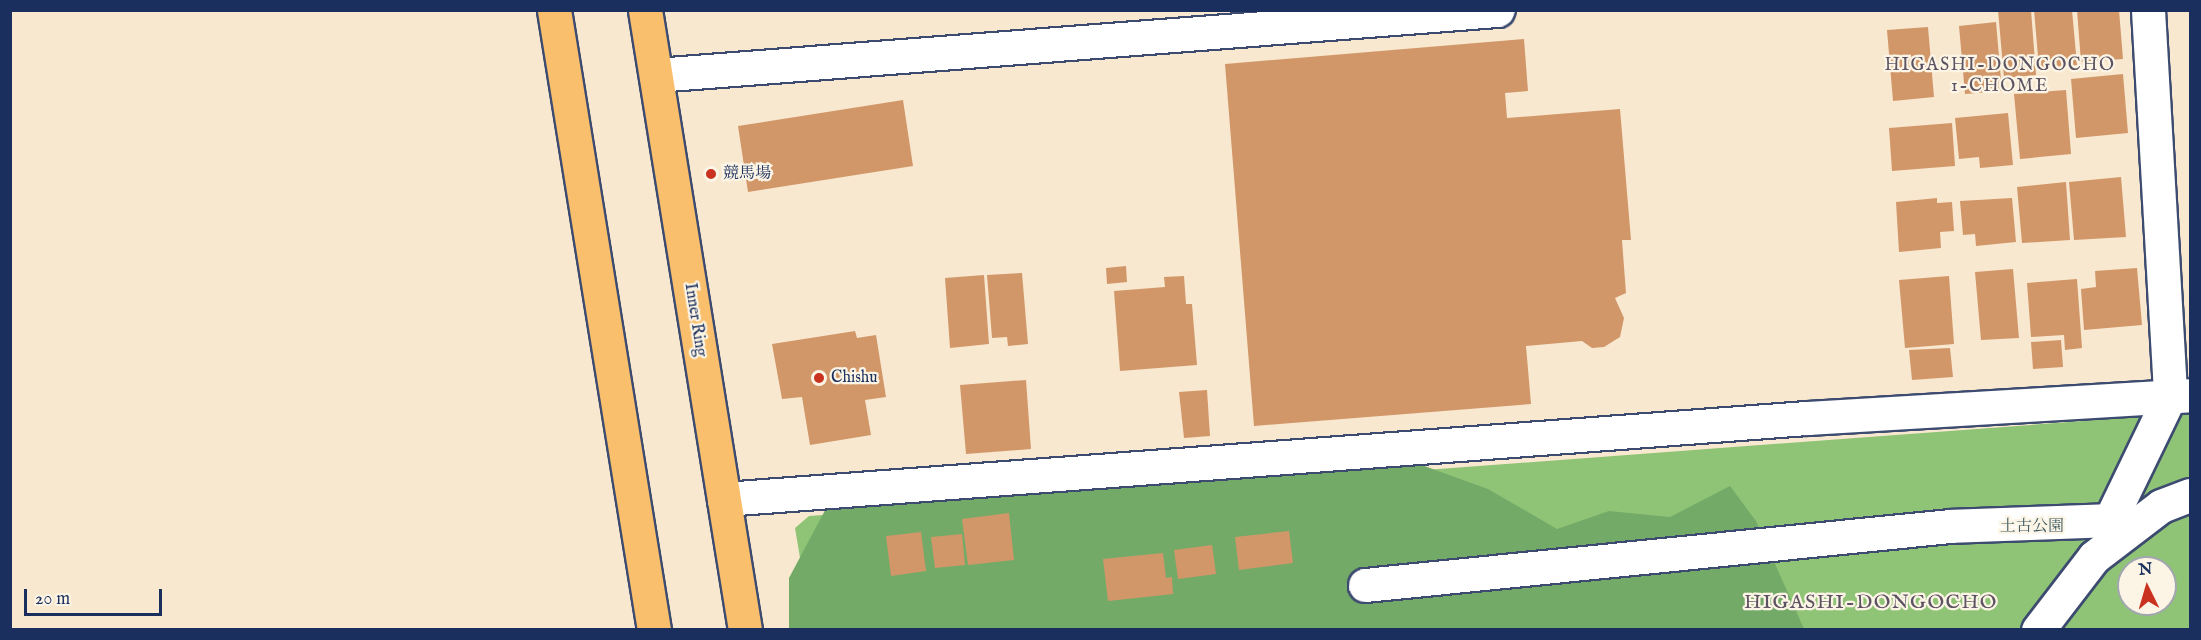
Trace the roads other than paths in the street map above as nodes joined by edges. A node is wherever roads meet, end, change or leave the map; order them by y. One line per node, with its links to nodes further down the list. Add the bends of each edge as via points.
1 (554, 10): 11 (main road)
2 (645, 10): 5 (main road, Inner Ring)
3 (1497, 10): 5 (street)
4 (2148, 10): 6 (street)
5 (656, 75): 8 (main road, Inner Ring)
6 (2180, 396): 8 (street, via 1807,418); 9 (street)
7 (2190, 495): 9 (street)
8 (724, 499): 12 (main road, Inner Ring)
9 (2115, 529): 10 (street, via 1950,526); 13 (street)
10 (1365, 585)
11 (654, 630)
12 (745, 630)
13 (2038, 630)

